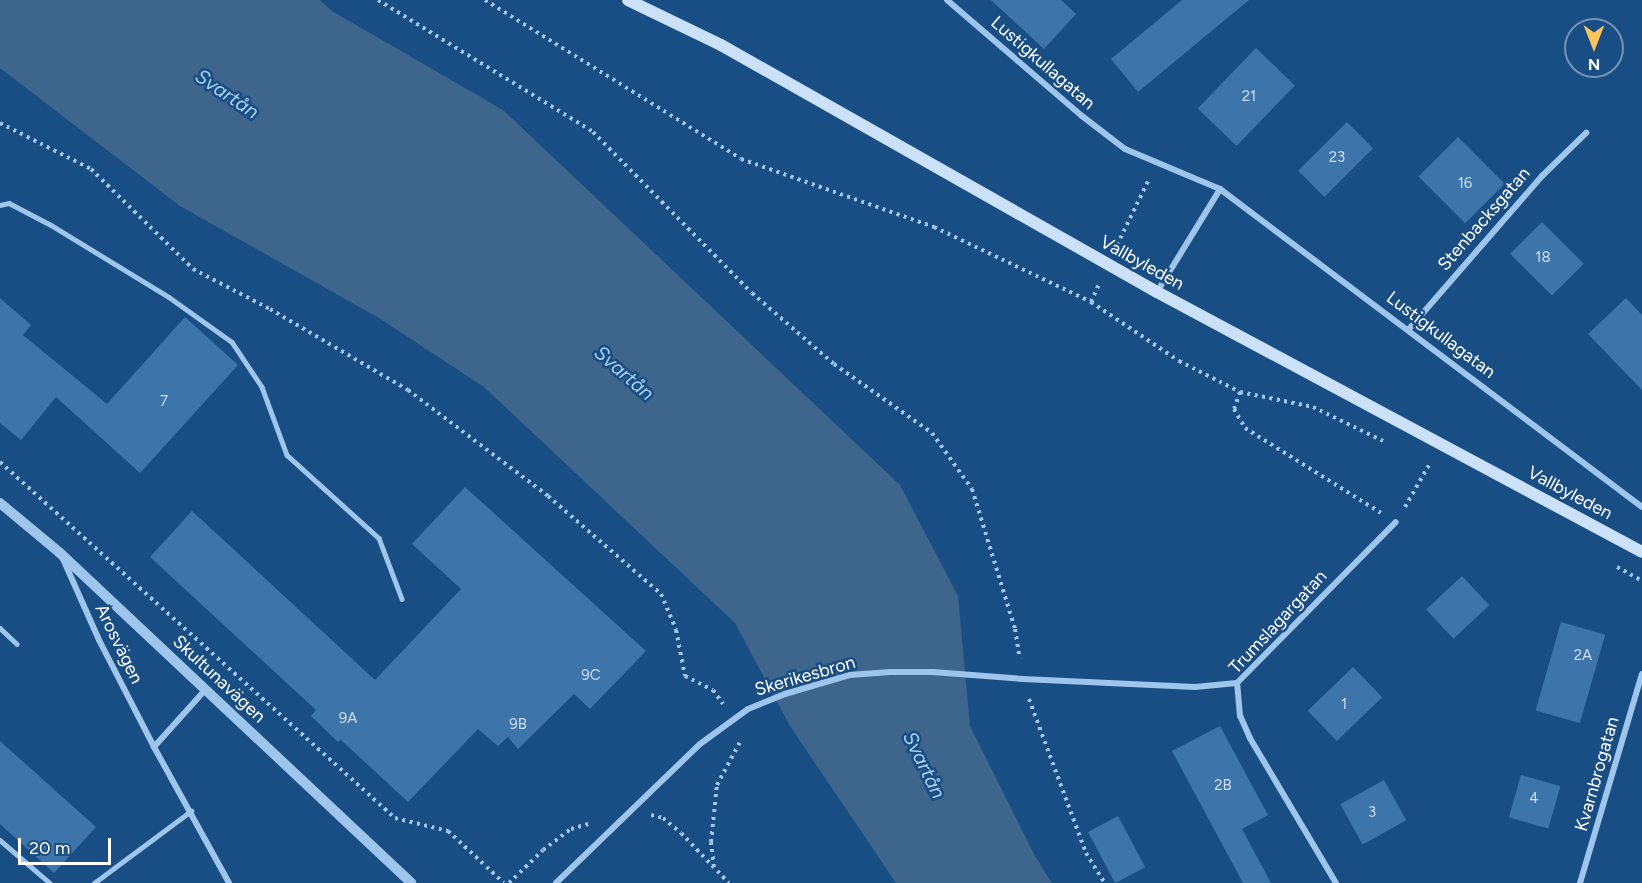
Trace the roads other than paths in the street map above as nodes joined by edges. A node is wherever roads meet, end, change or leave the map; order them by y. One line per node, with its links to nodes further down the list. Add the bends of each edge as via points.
1 (628, 0): 6 (main road, Vallbyleden, via 721,45)
2 (947, 0): 4 (street, Lustigkullagatan, via 1125,149)
3 (1586, 132): 7 (street, Stenbacksgatan, via 1542,176)
4 (1220, 189): 6 (street); 7 (street, Lustigkullagatan)
5 (0, 205): 13 (lane, via 9,204 51,225 169,297 232,342 262,387 287,455 379,538)
6 (1157, 292): 11 (main road, Vallbyleden)
7 (1409, 329): 9 (street, Lustigkullagatan)
8 (0, 503): 12 (street, Skultunavägen)
9 (1642, 507)
10 (1396, 522): 17 (street, Trumslagargatan)
11 (1642, 552)
12 (60, 553): 18 (street, Skultunavägen); 19 (street, Arosvägen)
13 (402, 599)
14 (0, 628): 15 (lane)
15 (17, 644)
16 (1642, 674): 28 (street, Kvarnbrogatan)
17 (1237, 683): 26 (street, Skerikesbron, via 1195,687 933,672 850,675 785,694 748,709 700,744); 27 (street, Trumslagargatan, via 1240,716 1250,738)
18 (206, 689): 19 (street); 25 (street, Skultunavägen)
19 (154, 747): 20 (street, Arosvägen)
20 (191, 811): 23 (lane); 24 (street, Arosvägen)
21 (0, 840): 22 (lane)
22 (50, 883)
23 (94, 883)
24 (229, 883)
25 (411, 883)
26 (556, 883)
27 (1336, 883)
28 (1580, 883)

